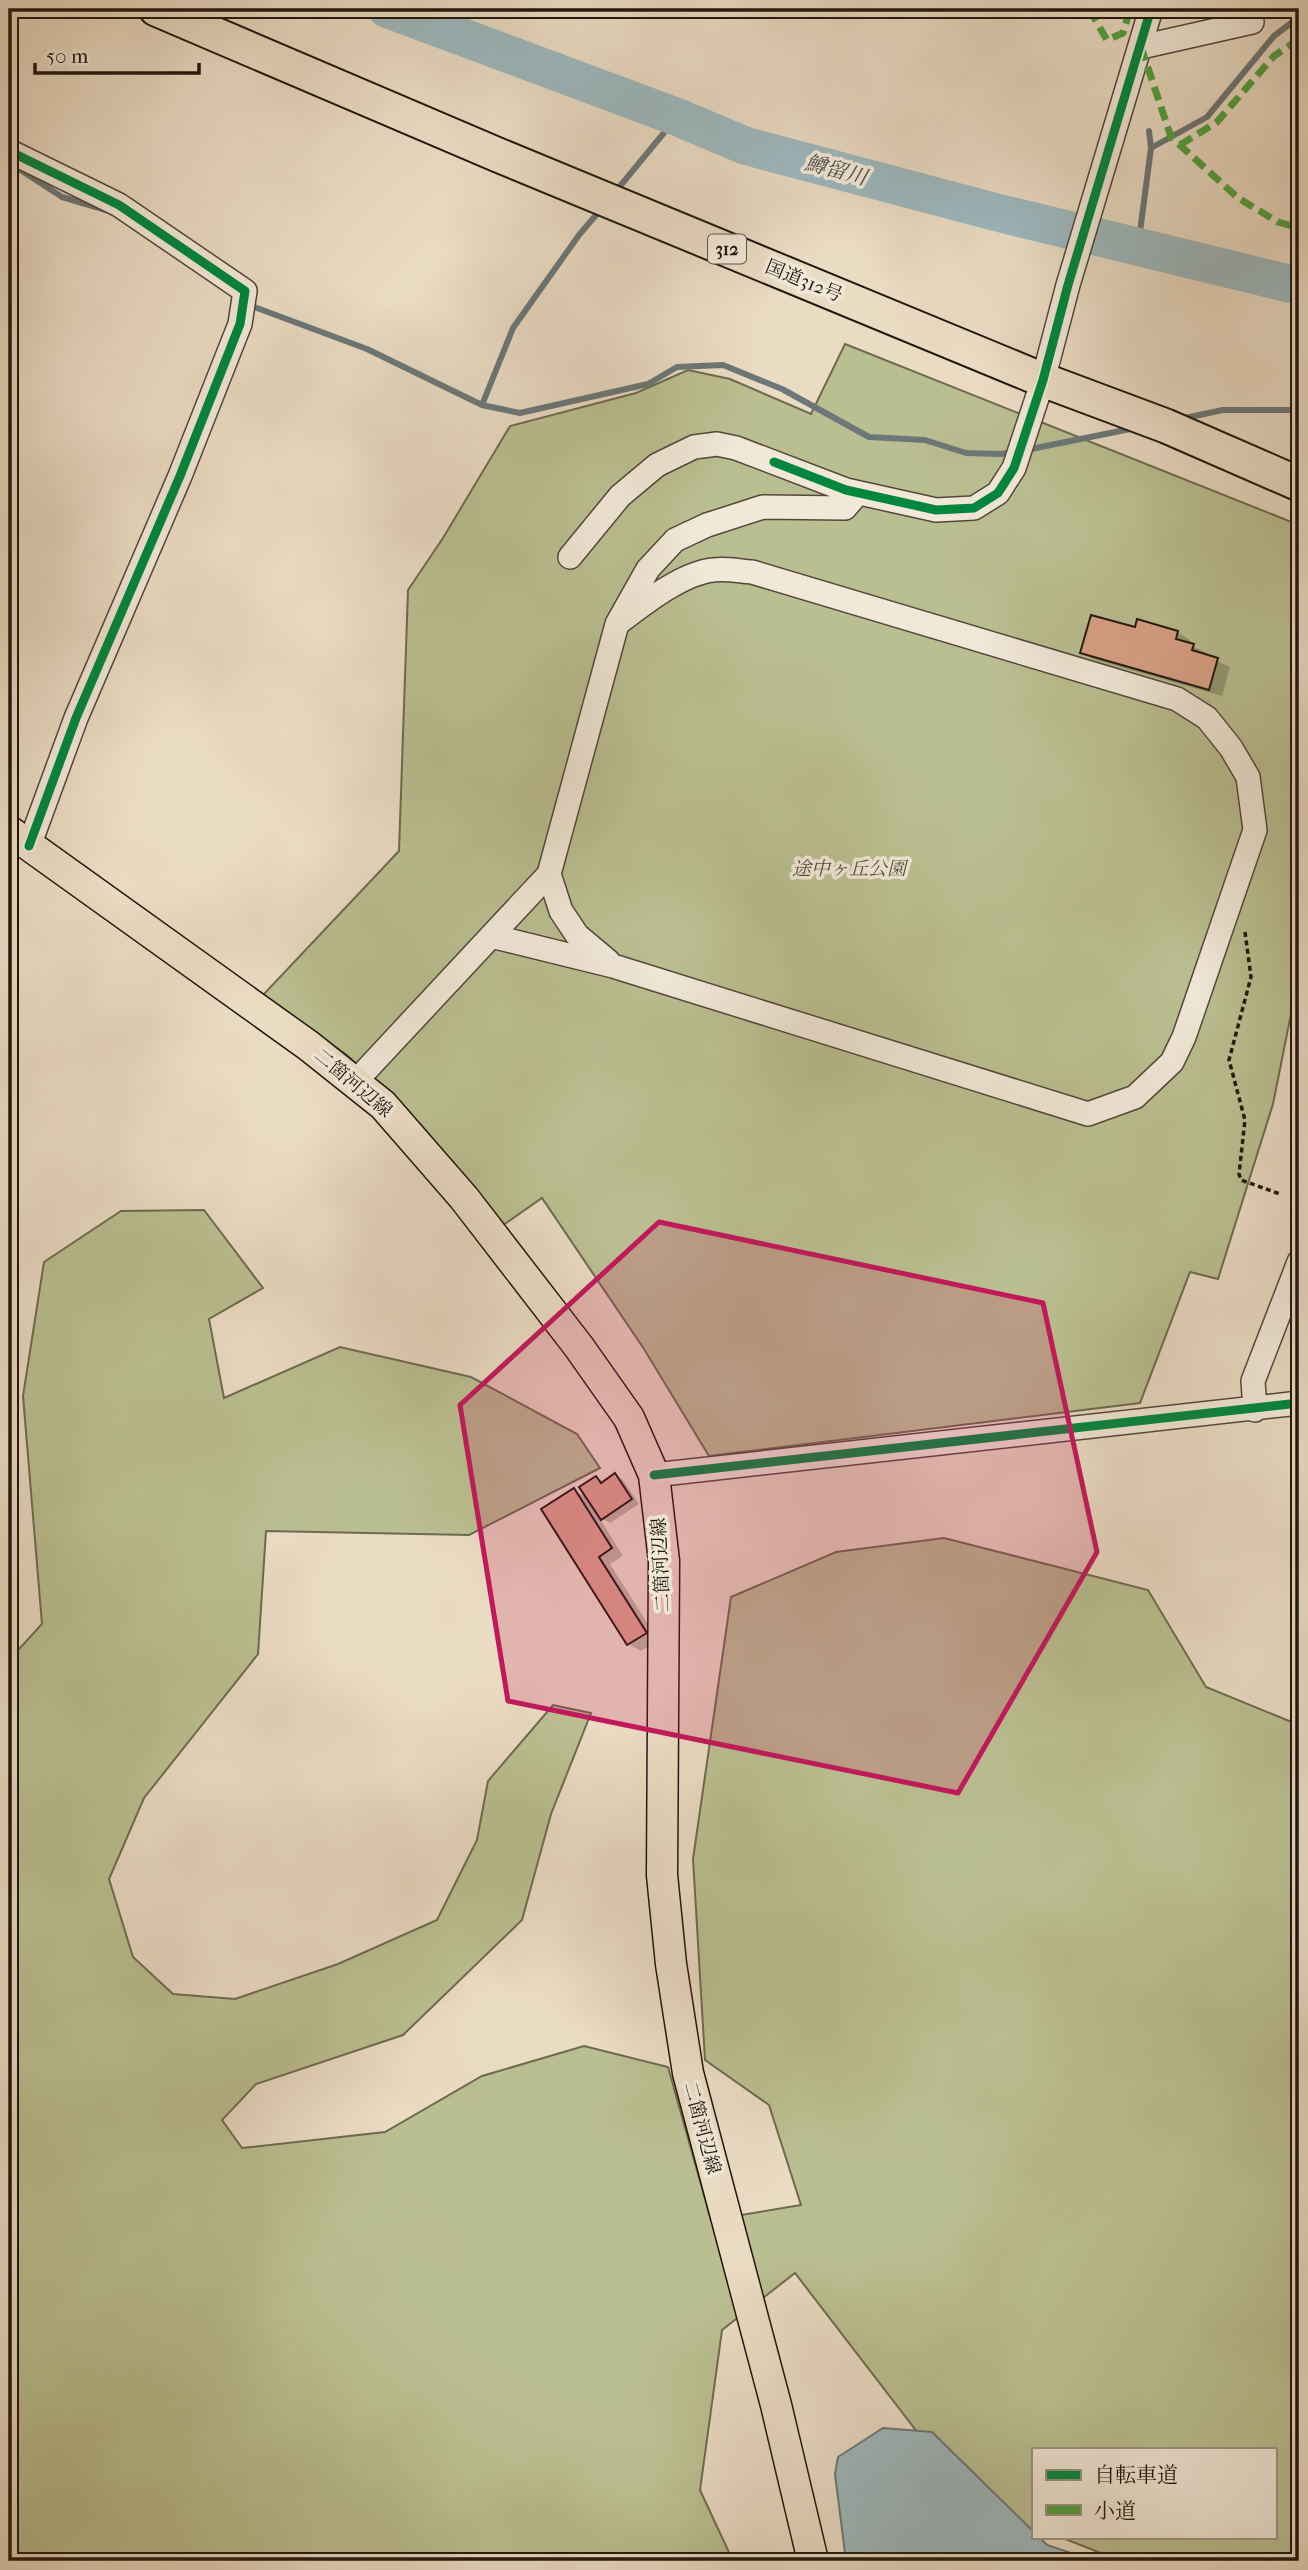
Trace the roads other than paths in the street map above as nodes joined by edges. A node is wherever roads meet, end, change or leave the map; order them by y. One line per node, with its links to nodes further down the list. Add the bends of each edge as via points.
1 (156, 9): 6 (highway, 国道312号 / 312)
2 (1151, 9): 4 (street)
3 (1252, 22): 4 (street)
4 (1141, 47): 6 (street)
5 (9, 151): 11 (street, via 119,205 245,291 240,324 180,476)
6 (1043, 380): 7 (highway, 国道312号 / 312, via 1166,426); 8 (street, via 1014,468 998,492 974,508 936,510)
7 (1299, 484)
8 (858, 493): 9 (street, via 736,448 717,444 694,447 657,464 620,496); 10 (street, via 845,508 763,507 675,540 648,569)
9 (570, 556)
10 (617, 624): 12 (street); 14 (street, via 678,582 712,570 752,572 1177,699 1207,718 1231,748 1248,777 1255,830 1172,1062 1135,1097 1088,1114)
11 (19, 839): 15 (main road, 二箇河辺線)
12 (549, 874): 13 (street); 14 (street, via 561,911 577,935)
13 (491, 936): 14 (street); 15 (street)
14 (613, 965)
15 (356, 1082): 19 (main road, 二箇河辺線, via 426,1152 579,1347 629,1418)
16 (1299, 1262): 18 (street, via 1253,1381)
17 (1299, 1403): 18 (street)
18 (1255, 1410): 19 (street)
19 (654, 1475): 20 (main road, 二箇河辺線, via 664,1561 662,1875 671,1964 688,2073)
20 (813, 2561)

